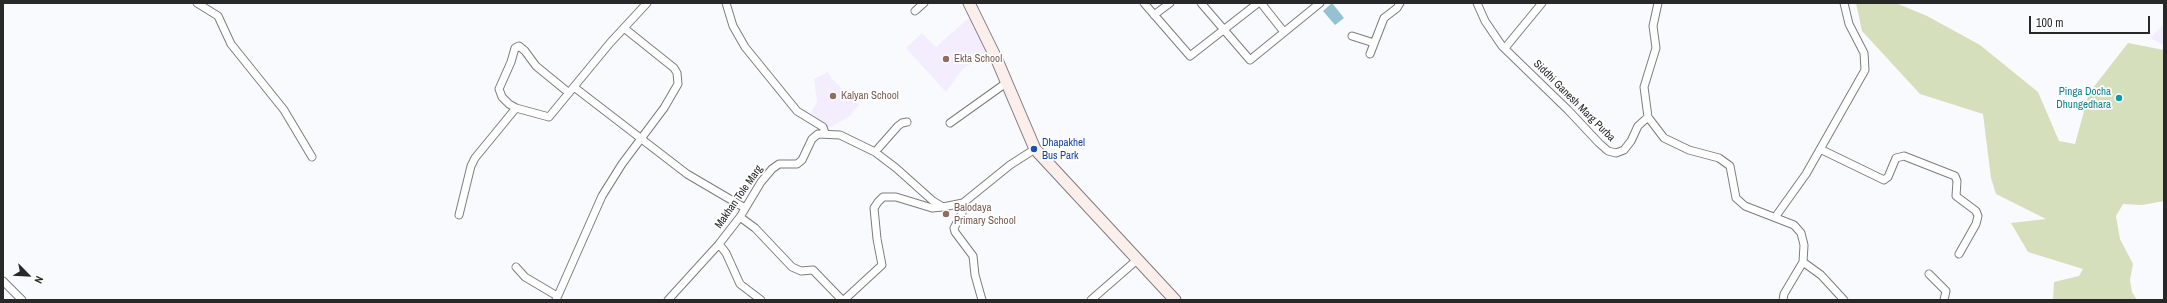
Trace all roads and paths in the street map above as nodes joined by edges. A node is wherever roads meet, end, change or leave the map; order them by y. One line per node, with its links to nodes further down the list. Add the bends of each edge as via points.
1 (197, 3): 36 (street, via 218,16 231,44 284,110)
2 (646, 3): 18 (street)
3 (726, 3): 31 (street, via 745,48 797,112 823,127)
4 (924, 3): 16 (street)
5 (969, 3): 25 (main road)
6 (1144, 3): 17 (street)
7 (1170, 3): 17 (street)
8 (1201, 3): 19 (street)
9 (1259, 3): 19 (street); 20 (street)
10 (1320, 3): 20 (street)
11 (1400, 3): 22 (street, via 1384,18)
12 (1477, 3): 23 (street, Siddhi Ganesh Marg Purba, via 1484,21)
13 (1542, 3): 23 (street)
14 (1658, 3): 28 (street, via 1653,26 1656,48 1644,87)
15 (1844, 3): 34 (street, via 1849,24 1864,54 1865,70)
16 (915, 11)
17 (1154, 15): 19 (street, via 1190,56)
18 (624, 28): 26 (street); 32 (street, via 666,59 678,78 673,93)
19 (1223, 30): 20 (street, via 1250,60)
20 (1284, 32)
21 (1352, 36): 22 (street)
22 (1374, 43): 24 (street)
23 (1505, 48): 28 (street, Siddhi Ganesh Marg Purba, via 1608,151 1616,154 1624,150 1638,126)
24 (1370, 54)
25 (1006, 83): 30 (street); 33 (main road)
26 (571, 90): 27 (street, via 549,117); 27 (street, via 536,66 519,46 515,48 499,89 509,104); 32 (street)
27 (516, 108): 40 (street, via 471,166)
28 (1648, 117): 41 (street, via 1664,138 1689,150 1719,158 1730,166 1736,198 1745,206)
29 (907, 122): 35 (street, via 898,126)
30 (950, 123)
31 (825, 133): 35 (street, via 840,135); 39 (street, Makhan Tole Marg, via 818,134 812,139 802,160 796,164 779,164 772,169)
32 (642, 138): 39 (street, via 687,174); 50 (street, via 602,196)
33 (1036, 149): 37 (street, via 1010,165); 45 (main road)
34 (1820, 149): 41 (street, via 1806,174); 44 (street, via 1884,180 1888,177 1896,158 1904,156 1955,176 1958,182 1956,196 1976,211 1978,216)
35 (875, 152): 38 (street, via 933,201)
36 (312, 157)
37 (963, 203): 38 (street); 55 (street, via 962,213 954,228 973,256)
38 (943, 206): 54 (street, via 932,208 896,197 883,197 874,208 876,239 882,265)
39 (745, 208): 42 (street, Makhan Tole Marg)
40 (459, 215)
41 (1776, 216): 46 (street, via 1794,225 1801,233 1804,245)
42 (740, 217): 43 (street, Makhan Tole Marg); 54 (street, via 755,228 792,267 801,271 813,270)
43 (719, 244): 52 (street, Makhan Tole Marg); 53 (street, via 740,284)
44 (1959, 254)
45 (1138, 259): 56 (street); 57 (main road)
46 (1803, 262): 58 (street); 59 (street, via 1821,275)
47 (516, 267): 50 (street, via 525,277)
48 (1928, 274): 60 (street, via 1946,291)
49 (3, 281): 51 (street)
50 (557, 298)
51 (22, 300)
52 (668, 300)
53 (761, 300)
54 (843, 300)
55 (982, 300)
56 (1091, 300)
57 (1175, 300)
58 (1783, 300)
59 (1844, 300)
60 (1944, 300)

